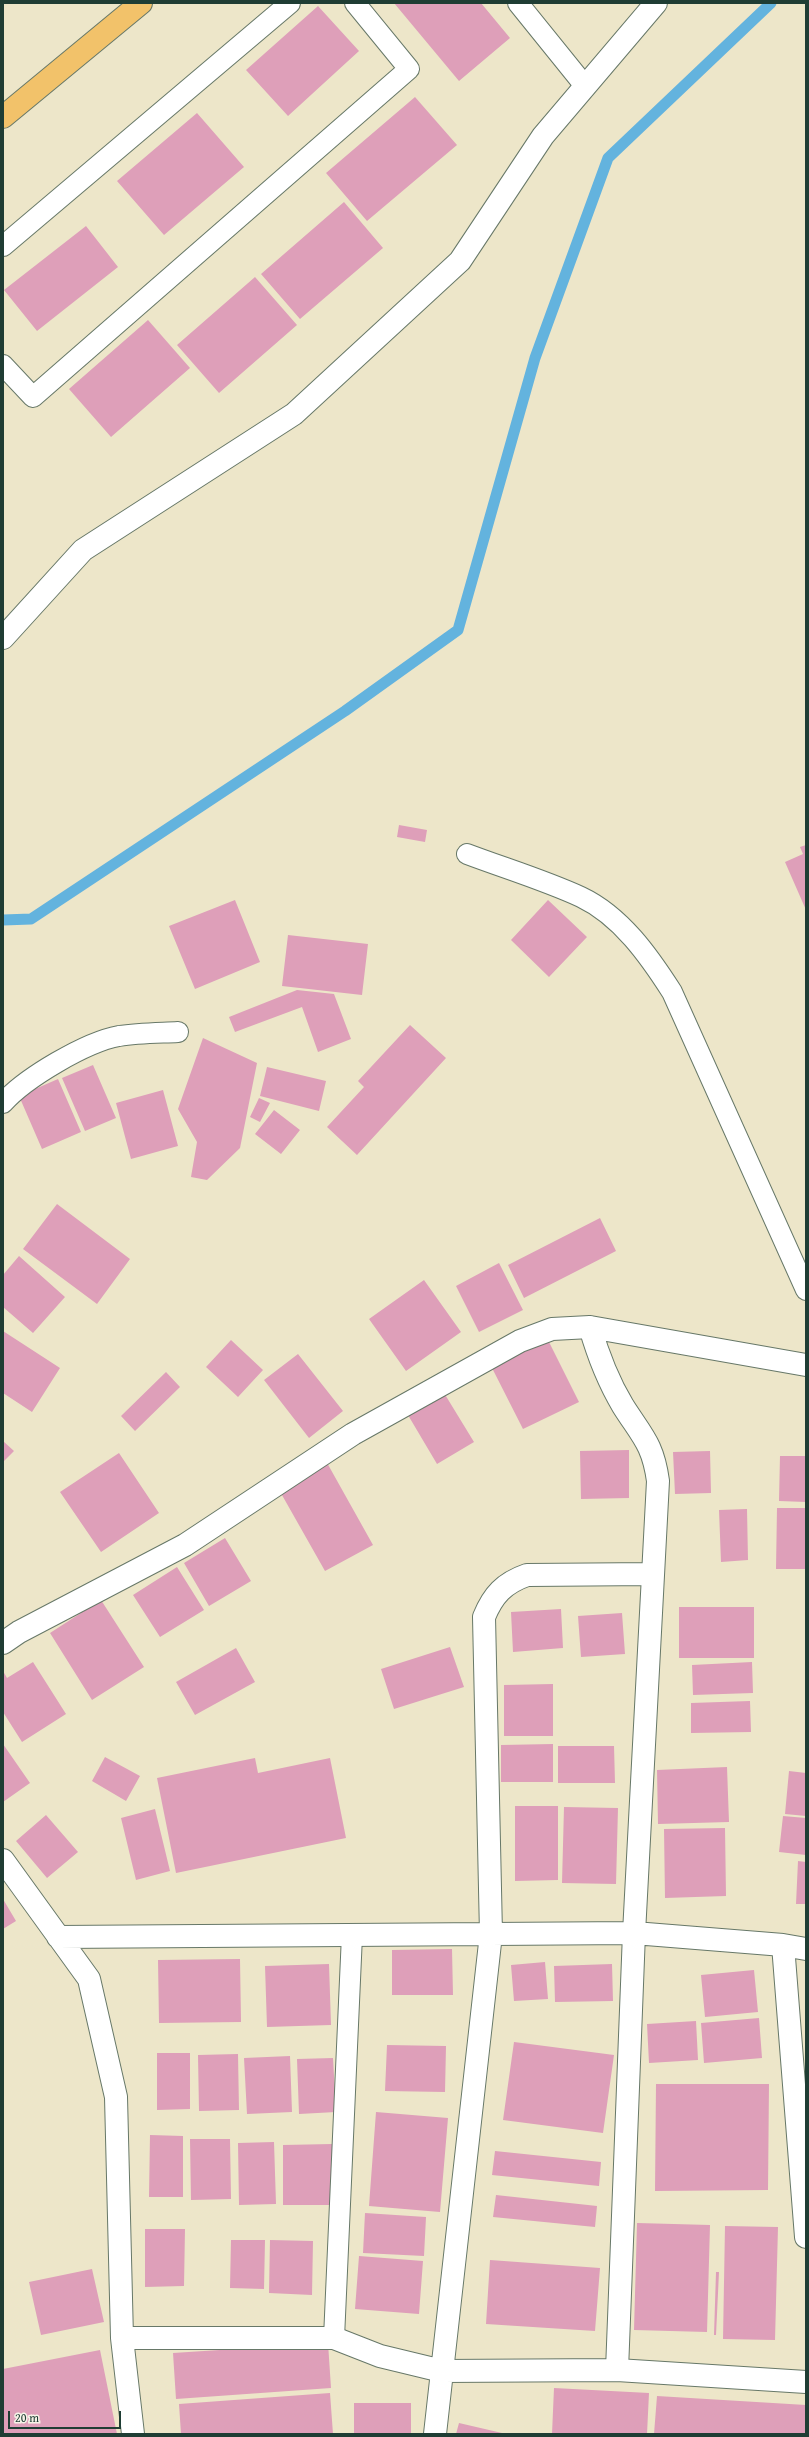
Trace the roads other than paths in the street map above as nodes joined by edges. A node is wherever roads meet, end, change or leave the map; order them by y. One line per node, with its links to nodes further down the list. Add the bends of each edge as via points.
1 (141, 3): 7 (highway)
2 (290, 3): 8 (lane)
3 (355, 3): 9 (lane, via 409,69 33,397)
4 (518, 3): 6 (lane)
5 (656, 3): 6 (street)
6 (585, 86): 10 (street, via 543,136 460,261 294,414 82,550)
7 (3, 117)
8 (3, 246)
9 (3, 364)
10 (3, 638)
11 (467, 854): 14 (lane, via 581,897 619,925 655,964 672,992)
12 (178, 1032): 13 (lane, via 118,1036 94,1045 42,1072 13,1091)
13 (3, 1103)
14 (806, 1290)
15 (590, 1327): 16 (street); 17 (street, via 609,1380 642,1432 655,1459 658,1481); 18 (street, via 552,1329 520,1341 352,1434 185,1545 19,1632)
16 (806, 1365)
17 (653, 1574): 20 (street); 21 (street, via 527,1575 501,1588 490,1601 484,1617)
18 (3, 1643)
19 (3, 1860): 23 (street)
20 (634, 1933): 21 (street); 24 (street); 29 (street)
21 (491, 1934): 22 (street); 30 (street)
22 (352, 1935): 23 (street); 28 (lane)
23 (58, 1936): 27 (street, via 88,1979 116,2097)
24 (783, 1945): 25 (street); 26 (street)
25 (806, 1949)
26 (806, 2237)
27 (122, 2338): 28 (street); 32 (street)
28 (334, 2338): 30 (street, via 380,2356)
29 (617, 2370): 30 (street); 31 (street)
30 (442, 2371): 33 (street)
31 (806, 2382)
32 (133, 2434)
33 (435, 2434)

